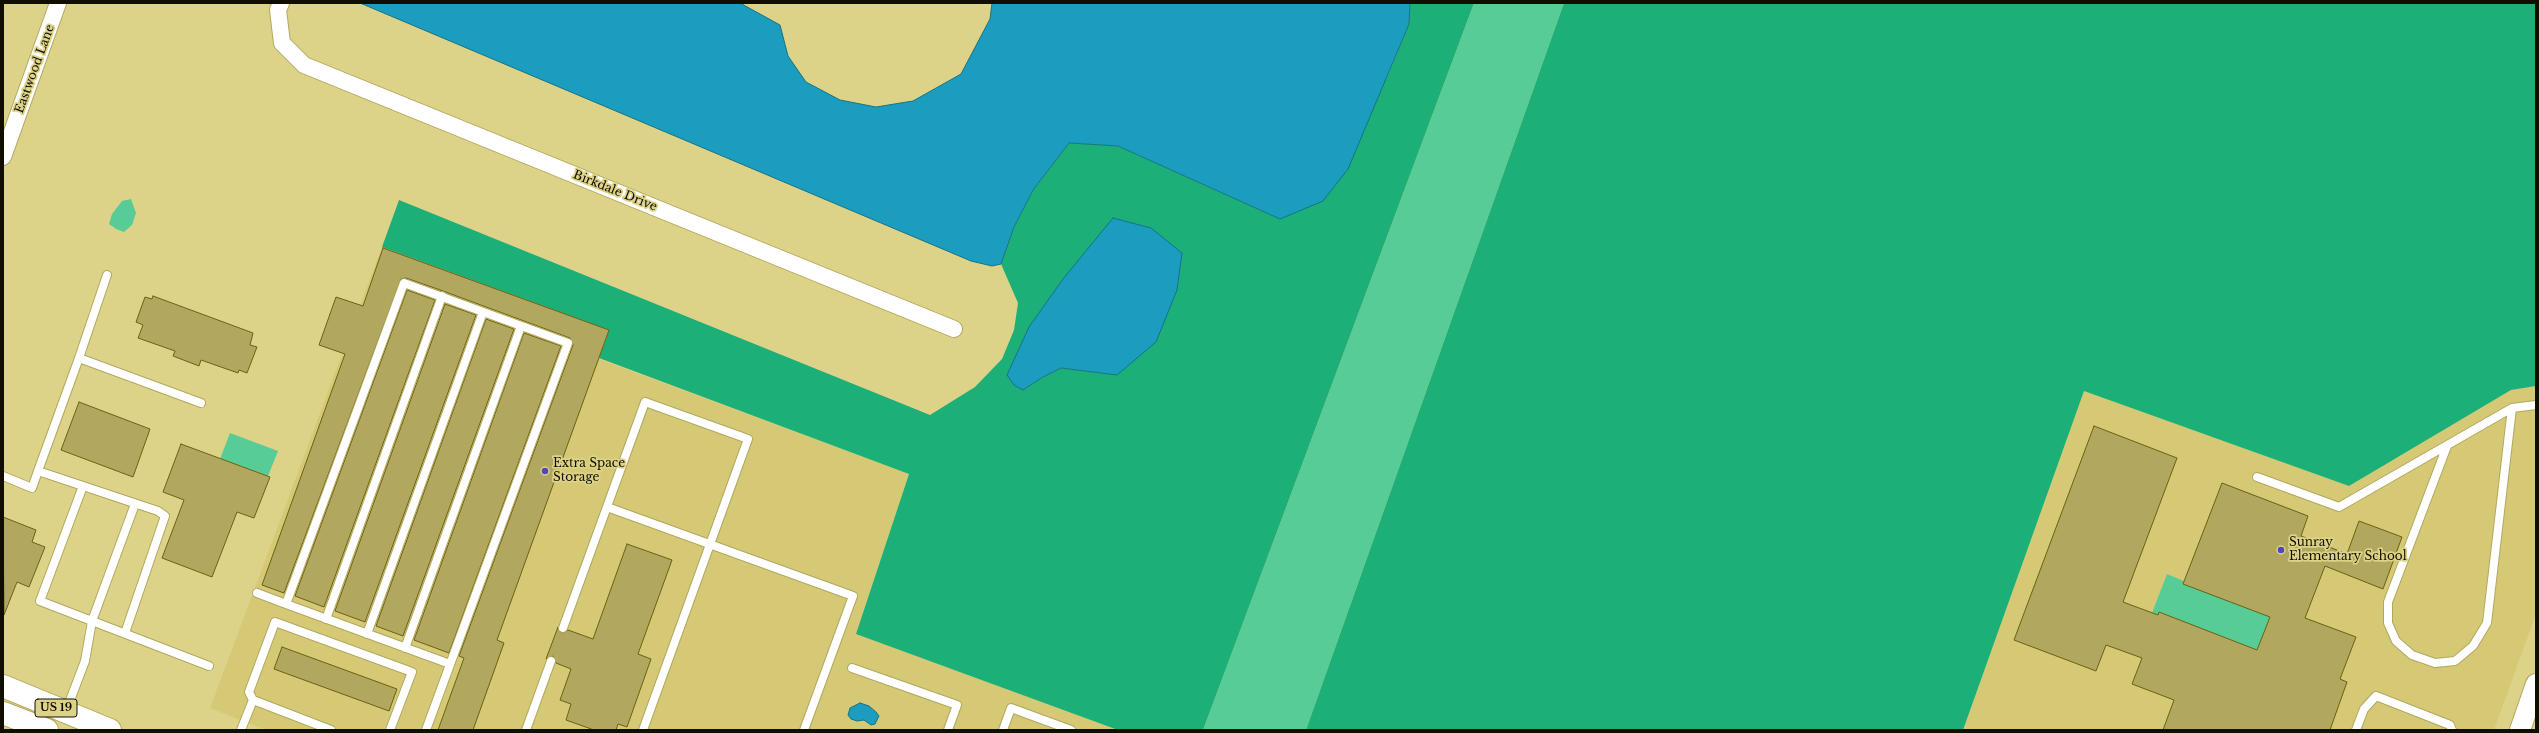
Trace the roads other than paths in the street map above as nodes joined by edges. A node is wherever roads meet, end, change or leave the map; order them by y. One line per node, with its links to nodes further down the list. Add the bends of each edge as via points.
1 (58, 3): 3 (street, Eastwood Lane)
2 (281, 3): 8 (street, Birkdale Drive, via 278,10 282,43 304,65)
3 (3, 157)
4 (107, 275): 9 (lane)
5 (442, 296): 6 (lane); 22 (lane, via 404,282); 23 (lane)
6 (483, 312): 7 (lane); 27 (lane)
7 (521, 326): 28 (lane); 30 (lane, via 568,343)
8 (954, 329)
9 (79, 358): 10 (lane); 14 (lane)
10 (201, 403)
11 (2536, 405): 12 (lane)
12 (2512, 408): 13 (lane); 13 (lane, via 2486,623 2473,646 2455,661 2435,663 2412,655 2396,642 2388,623 2388,602)
13 (2447, 446): 16 (lane, via 2339,507)
14 (38, 471): 15 (lane, via 32,488); 17 (lane)
15 (3, 476)
16 (2257, 477)
17 (83, 486): 18 (lane); 24 (lane, via 40,601)
18 (135, 504): 24 (lane); 26 (lane, via 158,511 165,516)
19 (607, 507): 20 (lane); 20 (lane, via 645,402 748,439); 25 (lane)
20 (710, 544): 45 (lane); 46 (lane, via 853,596)
21 (257, 594): 22 (lane)
22 (286, 604): 23 (lane)
23 (326, 619): 27 (lane)
24 (92, 622): 26 (lane); 36 (lane, via 85,661)
25 (563, 628)
26 (125, 633): 31 (lane)
27 (367, 634): 28 (lane)
28 (405, 648): 30 (lane)
29 (551, 661): 44 (lane)
30 (450, 664): 43 (lane)
31 (209, 666)
32 (852, 668): 47 (lane, via 957,705)
33 (3, 686): 36 (highway, US 19)
34 (2535, 690): 52 (street)
35 (253, 700): 40 (lane); 41 (lane); 42 (lane, via 249,692 275,622 412,672)
36 (66, 712): 39 (highway, US 19)
37 (3, 713): 38 (highway)
38 (47, 730)
39 (110, 730)
40 (242, 730)
41 (331, 730)
42 (390, 730)
43 (426, 730)
44 (526, 730)
45 (643, 730)
46 (804, 730)
47 (948, 730)
48 (1003, 730): 49 (lane, via 1011,708)
49 (1071, 730)
50 (2356, 730): 51 (lane, via 2364,709 2376,696 2450,725)
51 (2452, 730)
52 (2520, 730)

